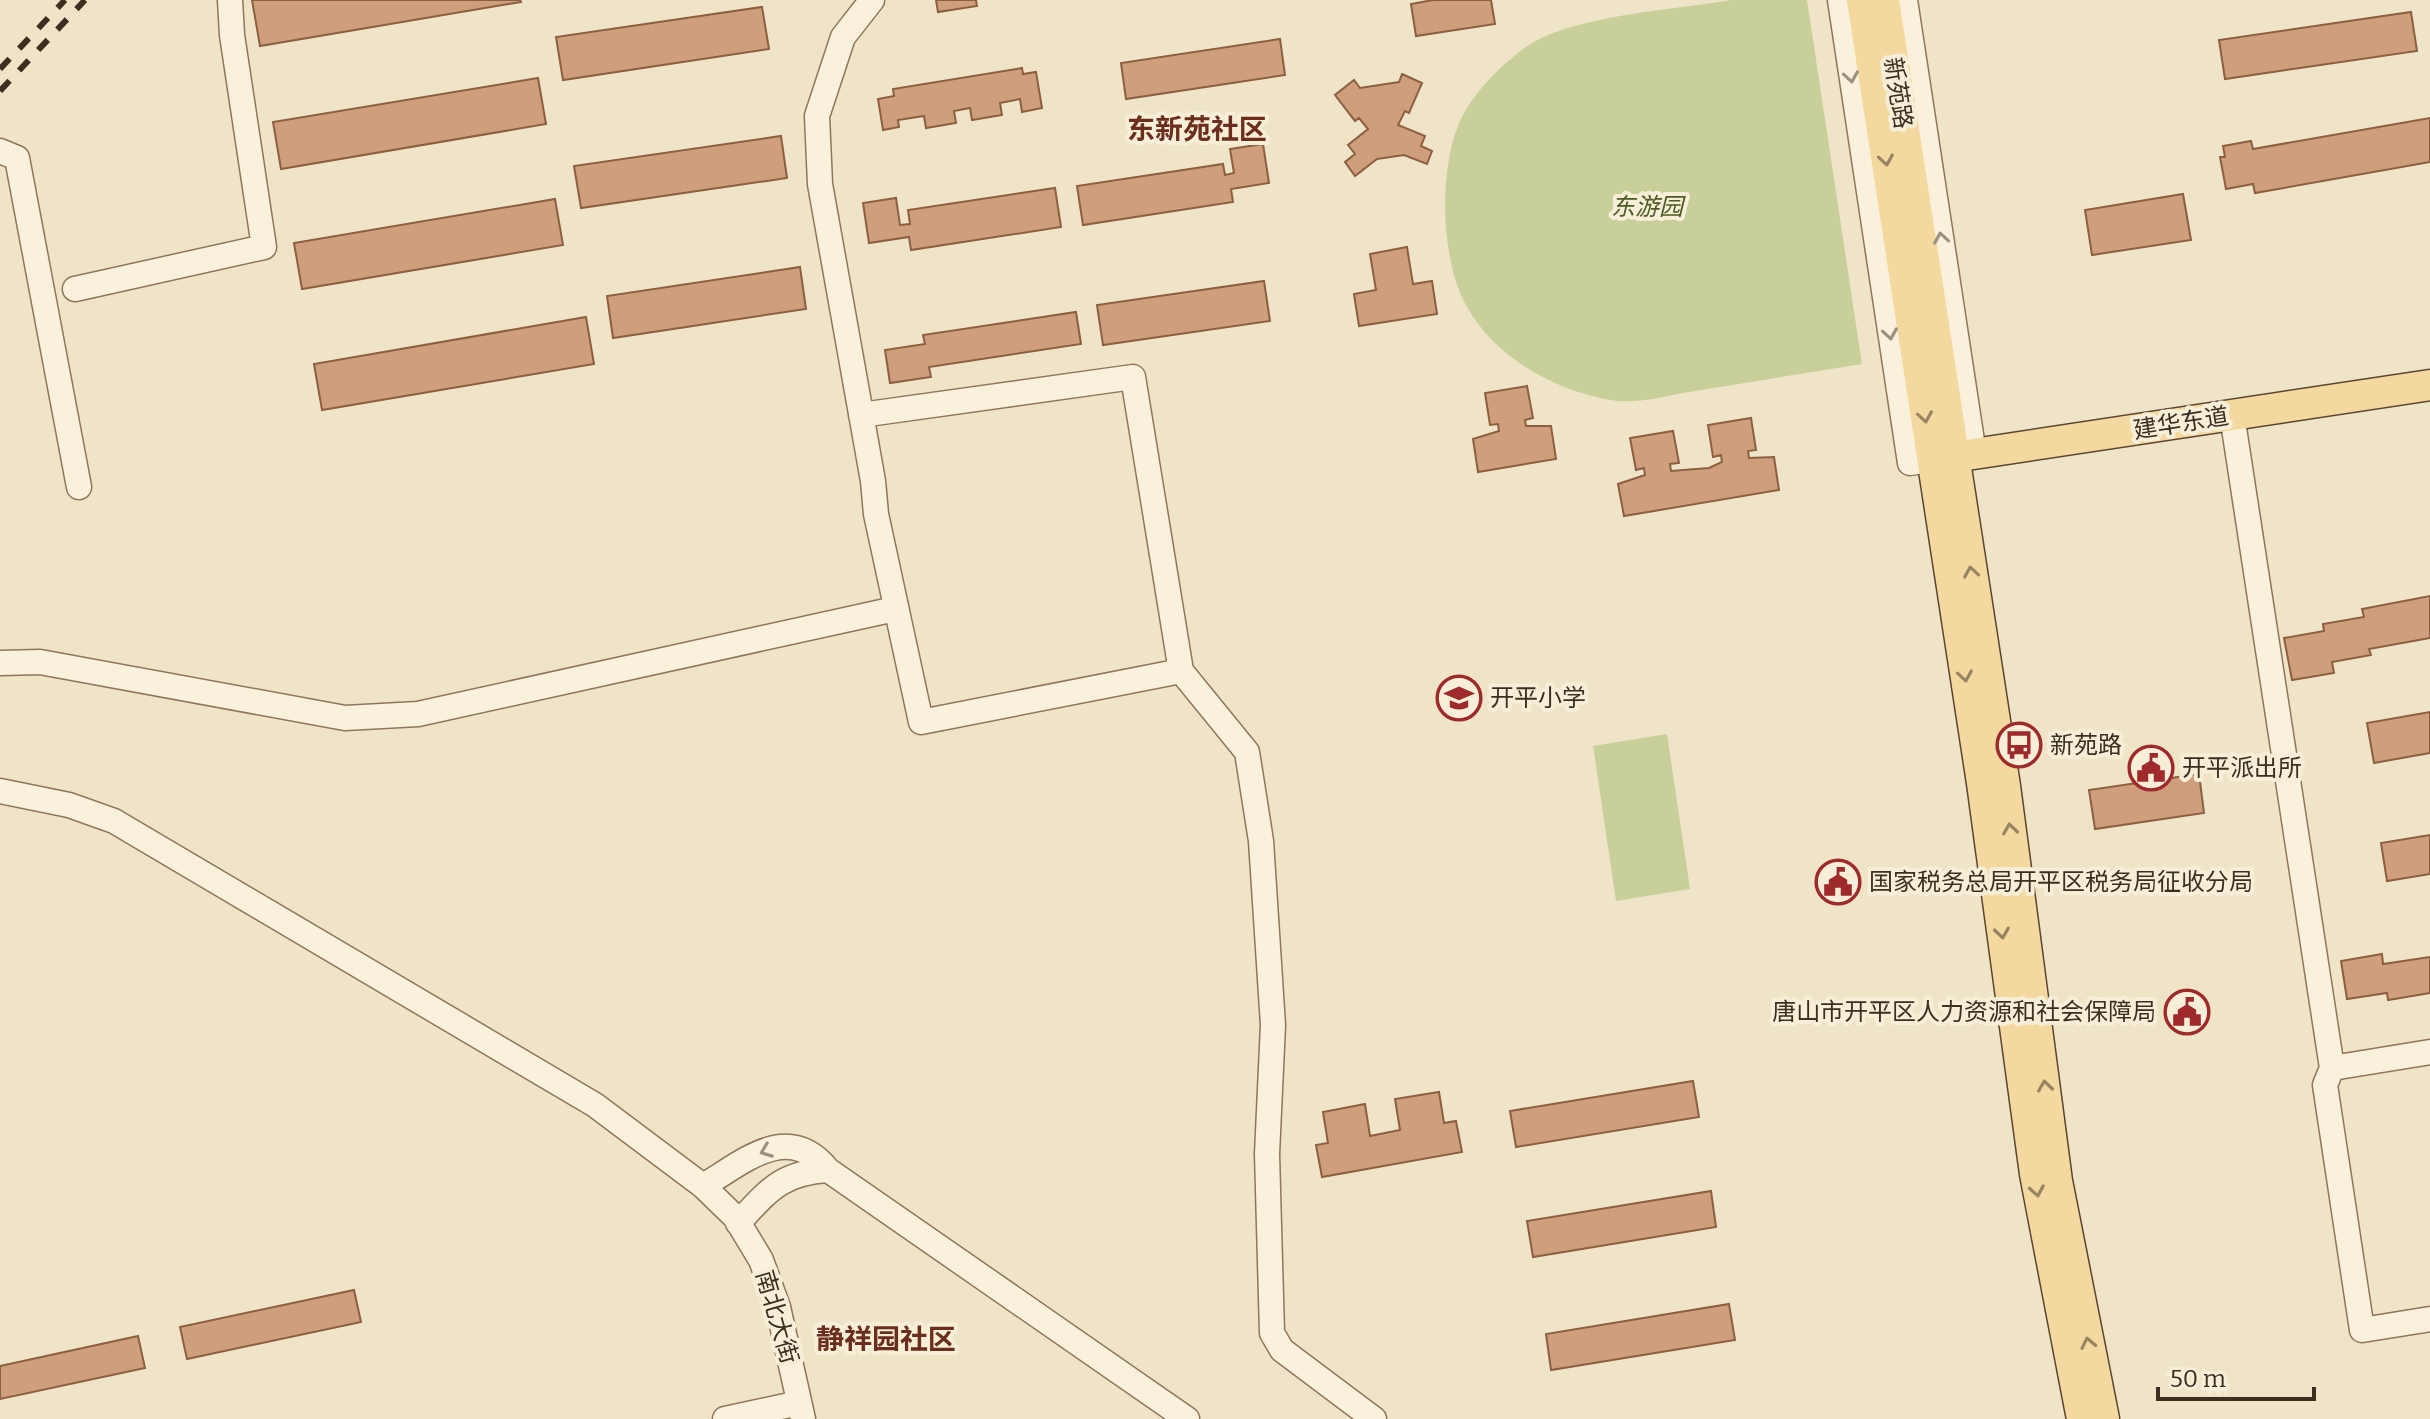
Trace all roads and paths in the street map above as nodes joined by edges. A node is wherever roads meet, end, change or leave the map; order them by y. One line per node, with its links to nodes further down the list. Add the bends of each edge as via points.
1 (230, 0): 8 (street, via 264,247)
2 (872, 0): 10 (street, via 843,37 817,116 820,184)
3 (1840, 0): 12 (street, one-way to 12, via 1910,463)
4 (1862, 0): 12 (main road, 新苑路, one-way to 12)
5 (1884, 0): 12 (main road, 新苑路)
6 (1905, 0): 12 (street, one-way to 6)
7 (0, 151): 13 (street, via 17,158)
8 (75, 289)
9 (2430, 385): 11 (main road, 建华东道)
10 (861, 415): 14 (street); 16 (street, via 1133,377)
11 (2232, 415): 12 (main road, 建华东道); 19 (street)
12 (1953, 457): 28 (main road, 新苑路, one-way to 28, via 1982,783 2035,1174); 29 (main road, 新苑路, one-way to 12, via 2057,1181 2005,786)
13 (79, 487)
14 (895, 609): 15 (street, via 418,714 375,719 345,718 40,662); 16 (street, via 921,722)
15 (0, 663)
16 (1181, 671): 27 (street, via 1247,752 1261,841 1273,1025 1267,1154 1272,1333 1282,1350)
17 (0, 791): 21 (street, 南北大街, via 69,805 114,821 595,1105)
18 (2430, 1052): 19 (street)
19 (2332, 1068): 23 (street, via 2325,1085 2362,1330)
20 (828, 1170): 21 (street, one-way to 21, via 815,1154 793,1146 773,1147); 22 (street, via 781,1180); 26 (street)
21 (703, 1186): 22 (street, 南北大街)
22 (738, 1223): 24 (street, 南北大街, via 761,1260 778,1307)
23 (2430, 1319)
24 (801, 1411): 25 (street)
25 (725, 1419)
26 (1187, 1419)
27 (1374, 1419)
28 (2082, 1419)
29 (2104, 1419)

